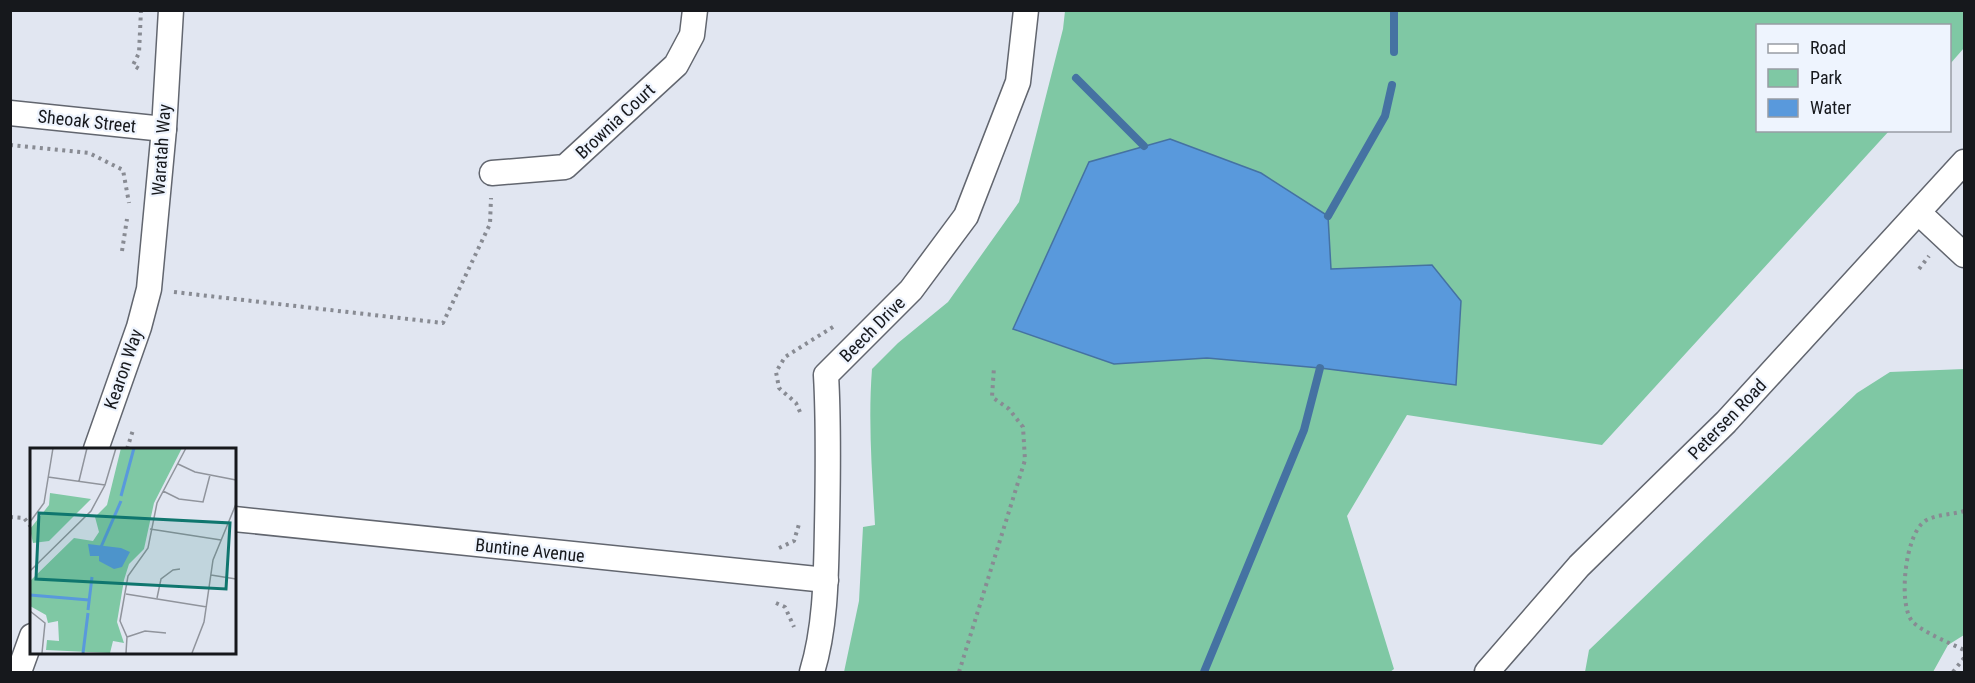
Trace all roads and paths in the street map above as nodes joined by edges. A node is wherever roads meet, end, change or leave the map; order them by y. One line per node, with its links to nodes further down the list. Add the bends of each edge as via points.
1 (171, 10): 5 (street, Waratah Way)
2 (695, 10): 8 (street, Brownia Court, via 692,36 676,65 565,167)
3 (1026, 10): 19 (street, Beech Drive, via 1018,82 966,216 911,290 826,375)
4 (10, 113): 5 (street, Sheoak Street)
5 (164, 129): 12 (street, Waratah Way)
6 (10, 145): 10 (path, via 89,153 123,170 129,201)
7 (1965, 162): 9 (street, Petersen Road)
8 (492, 173): 12 (path, via 490,224 443,324)
9 (1919, 213): 11 (street); 26 (street, Petersen Road, via 1726,422 1579,566)
10 (122, 251)
11 (1965, 255)
12 (149, 289): 14 (street, Kearon Way)
13 (994, 367): 25 (path, via 993,397 1023,427 1025,460)
14 (96, 448)
15 (1965, 511): 21 (path, via 1923,522 1913,538 1906,563 1904,593 1911,621)
16 (10, 517): 18 (path, via 24,518)
17 (236, 519): 19 (street, Buntine Avenue)
18 (30, 526)
19 (826, 580): 24 (street, Beech Drive)
20 (30, 642): 23 (street)
21 (1965, 650)
22 (1965, 658): 27 (path)
23 (19, 672)
24 (812, 672)
25 (959, 672)
26 (1487, 672)
27 (1953, 672)

